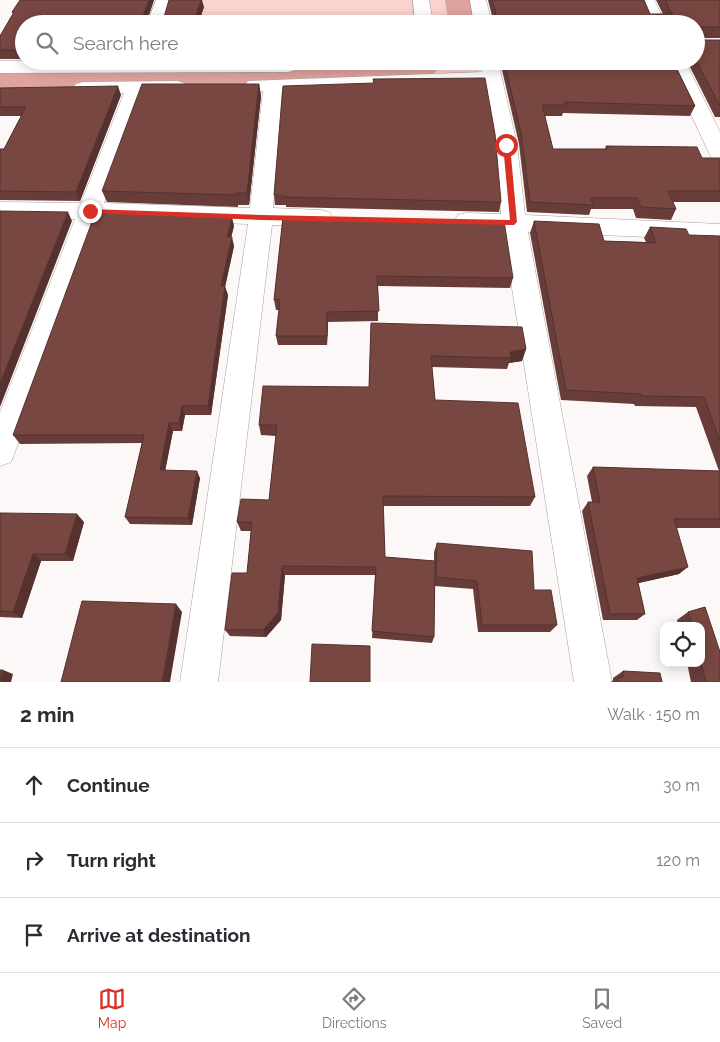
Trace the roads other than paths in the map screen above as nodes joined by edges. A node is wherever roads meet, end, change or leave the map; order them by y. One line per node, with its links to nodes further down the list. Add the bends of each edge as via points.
1 (164, 0): 5 (street)
2 (421, 0): 6 (street)
3 (478, 0): 7 (street)
4 (646, 0): 8 (street)
5 (159, 15)
6 (423, 15)
7 (481, 15)
8 (653, 15)
9 (0, 67): 10 (street)
10 (15, 67)
11 (476, 70): 14 (street)
12 (490, 70): 25 (street, via 506,144)
13 (679, 70): 19 (street)
14 (273, 85): 16 (street); 22 (street)
15 (195, 86): 18 (street)
16 (234, 86)
17 (68, 88): 18 (street)
18 (136, 88): 21 (street)
19 (720, 153)
20 (0, 210): 21 (street)
21 (90, 211): 22 (street); 27 (street)
22 (262, 217): 23 (street); 28 (street)
23 (339, 219)
24 (446, 221): 25 (street)
25 (514, 222): 26 (street); 29 (street)
26 (720, 232)
27 (0, 452)
28 (199, 682)
29 (593, 682)

